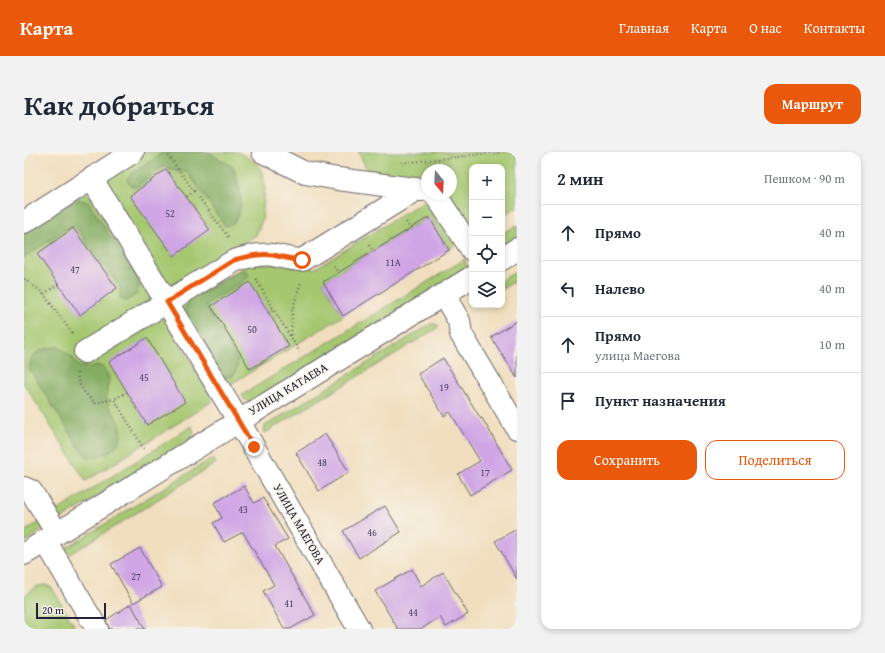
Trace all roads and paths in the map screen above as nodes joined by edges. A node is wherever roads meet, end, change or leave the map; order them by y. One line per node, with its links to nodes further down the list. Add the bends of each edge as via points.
1 (133, 152): 4 (street)
2 (166, 152): 6 (path)
3 (263, 152): 5 (street, via 305,173)
4 (92, 179): 10 (street); 21 (street, УЛИЦА МАЕГОВА)
5 (421, 190)
6 (194, 191): 8 (path); 14 (path)
7 (421, 194): 14 (street, via 302,260 271,255)
8 (186, 197)
9 (433, 200): 11 (street)
10 (24, 222)
11 (469, 246)
12 (517, 250): 13 (street)
13 (505, 257)
14 (243, 258): 21 (street, via 234,260); 22 (path)
15 (303, 278): 24 (path, via 292,311)
16 (24, 279): 19 (path)
17 (469, 279): 20 (street, УЛИЦА КАТАЕВА)
18 (58, 284): 19 (path)
19 (44, 294): 25 (path)
20 (444, 295): 29 (street, УЛИЦА КАТАЕВА); 30 (street, via 459,321 460,334)
21 (167, 302): 25 (street); 29 (street, УЛИЦА МАЕГОВА)
22 (274, 310): 23 (path); 24 (path)
23 (268, 313)
24 (292, 339): 26 (path)
25 (85, 352): 28 (path, via 77,365 77,378 85,394 95,403)
26 (300, 352)
27 (127, 392): 28 (path)
28 (114, 399): 31 (path)
29 (238, 420): 33 (street, УЛИЦА КАТАЕВА); 36 (street, УЛИЦА МАЕГОВА)
30 (517, 428)
31 (144, 450)
32 (24, 488): 33 (street, via 31,491)
33 (51, 536): 34 (street, УЛИЦА КАТАЕВА); 35 (street)
34 (24, 554)
35 (93, 627)
36 (359, 629)

